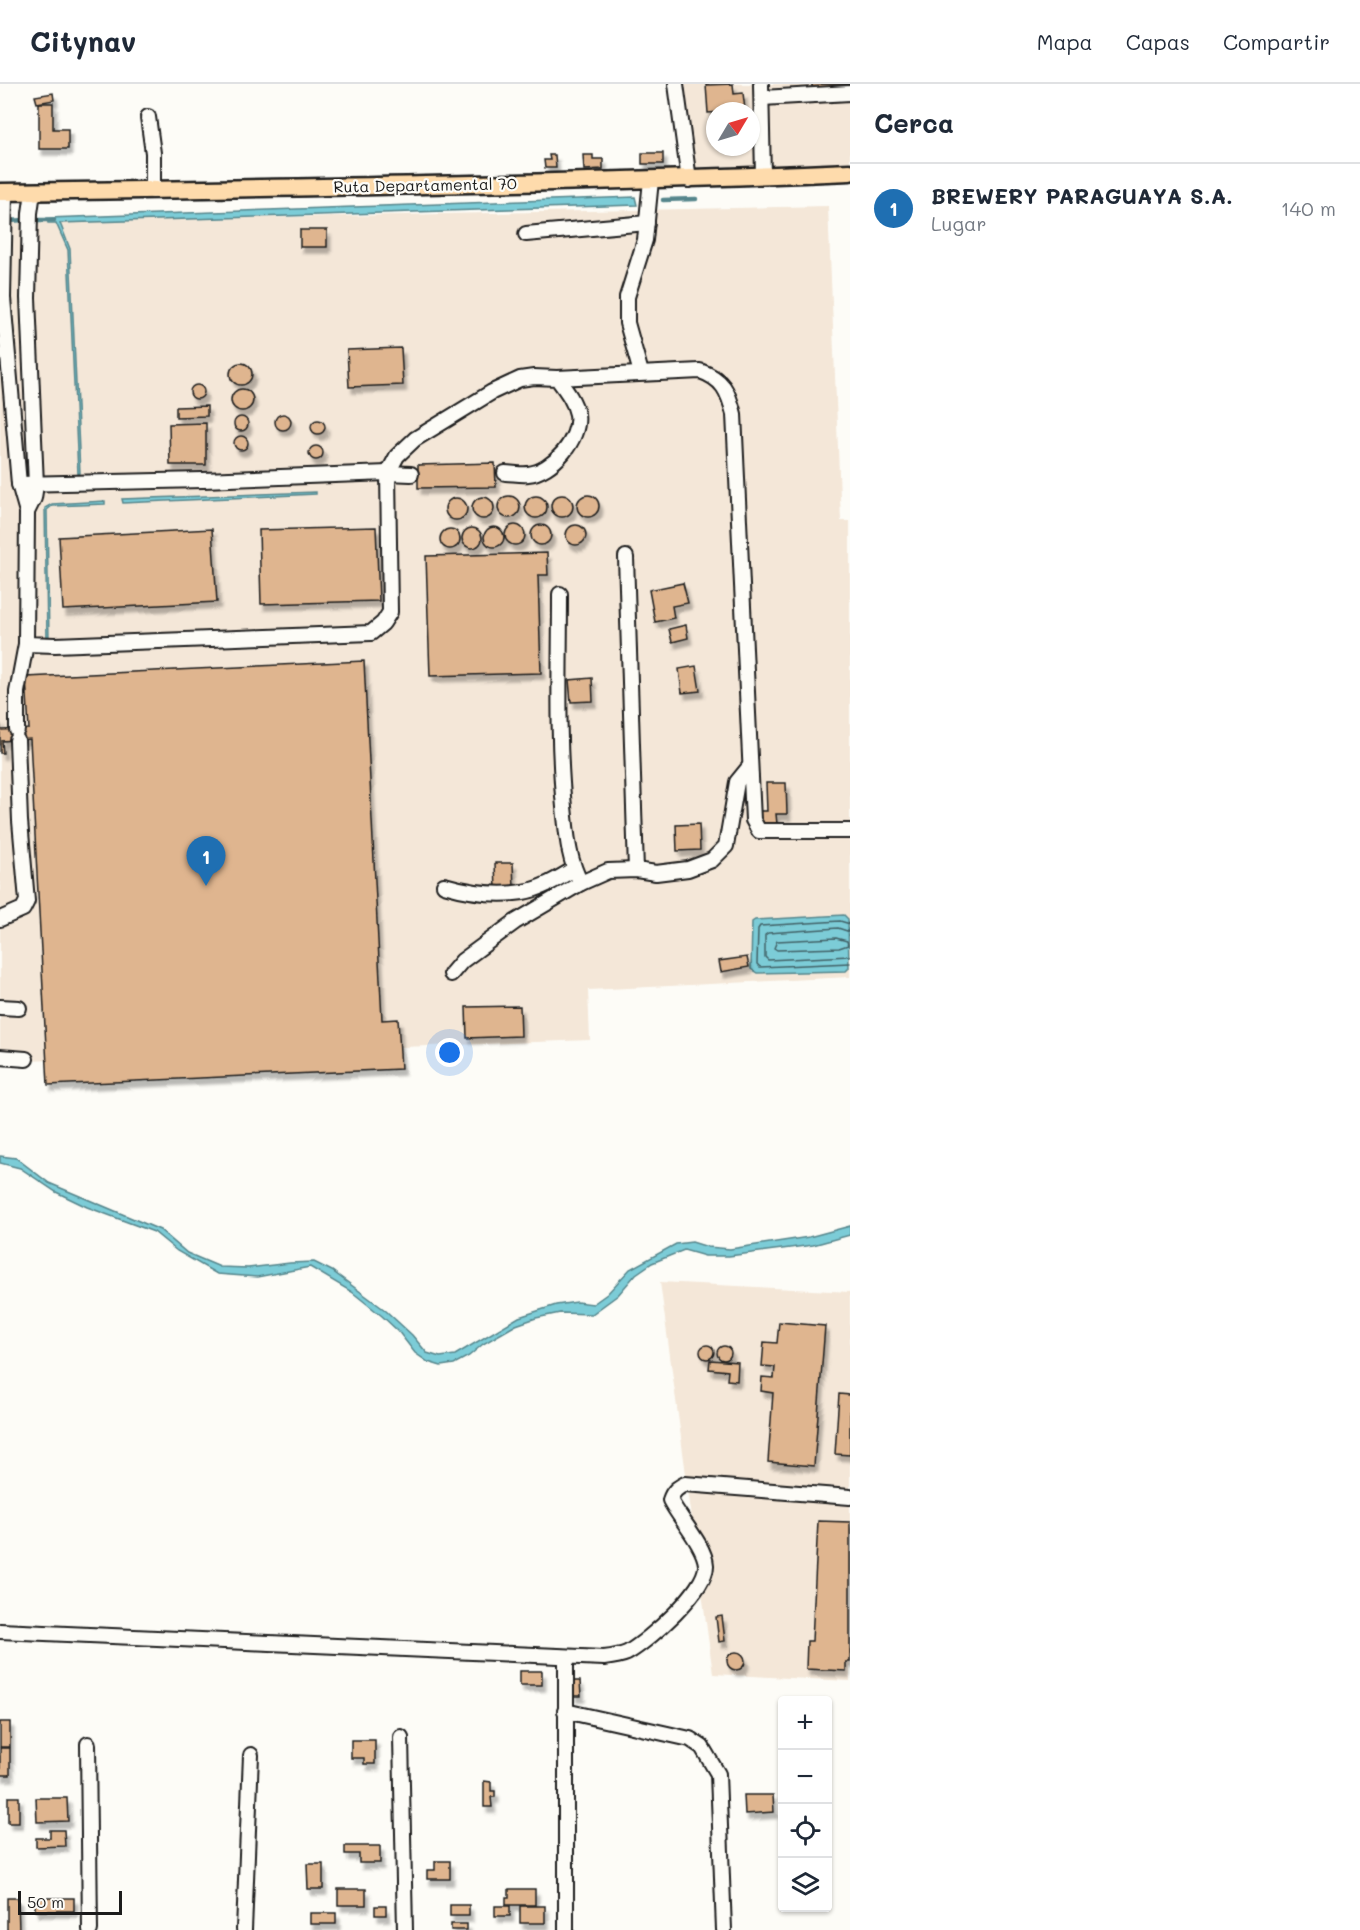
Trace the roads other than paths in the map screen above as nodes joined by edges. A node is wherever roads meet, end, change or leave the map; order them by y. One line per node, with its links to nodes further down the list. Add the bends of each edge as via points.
1 (676, 84): 9 (street)
2 (761, 84): 4 (street)
3 (850, 93): 4 (street)
4 (762, 98): 7 (street)
5 (148, 117): 10 (street)
6 (850, 172): 7 (main road, Ruta Departamental 70)
7 (763, 176): 9 (main road, Ruta Departamental 70)
8 (651, 180): 9 (main road, Ruta Departamental 70); 10 (main road, Ruta Departamental 70); 13 (street)
9 (689, 180)
10 (153, 191): 12 (main road, Ruta Departamental 70)
11 (2, 192): 12 (main road, Ruta Departamental 70); 15 (street)
12 (33, 192): 16 (street)
13 (647, 223): 14 (street); 17 (street, via 627,297 627,323)
14 (525, 234)
15 (2, 298): 16 (street); 20 (street)
16 (28, 298): 19 (street)
17 (641, 373): 18 (street); 30 (street, via 700,370 711,374 729,394 734,414)
18 (557, 378): 21 (street, via 519,379 492,392 415,439 397,456); 22 (street, via 573,402 577,417 567,448 557,461 530,474)
19 (33, 398): 20 (street); 25 (street)
20 (5, 400): 24 (street)
21 (388, 472): 23 (street); 25 (street); 29 (street, via 390,612 371,633)
22 (505, 472)
23 (411, 474)
24 (19, 484): 25 (street); 26 (street)
25 (36, 485): 26 (street)
26 (27, 512): 29 (street)
27 (626, 556): 33 (street)
28 (560, 594): 32 (street, via 560,768)
29 (26, 644): 36 (street, via 17,692 17,735 27,901 23,909)
30 (750, 766): 31 (street, via 753,820 759,831); 33 (street, via 737,782 731,828 720,854 688,869 656,873)
31 (850, 831)
32 (573, 869): 34 (street); 35 (street, via 551,883 523,892 470,893)
33 (636, 870): 34 (street, via 608,871)
34 (581, 883): 37 (street, via 515,922 462,961)
35 (444, 885)
36 (0, 920)
37 (451, 974)
38 (0, 1007): 39 (street)
39 (19, 1008)
40 (0, 1058): 41 (street)
41 (26, 1059)
42 (850, 1497): 44 (street, via 685,1484 678,1487 670,1500 700,1545 706,1566 694,1592 672,1617 624,1655)
43 (0, 1631): 44 (street)
44 (566, 1657): 45 (street)
45 (566, 1711): 52 (street); 53 (street, via 690,1739 702,1747 718,1774)
46 (401, 1737): 51 (street)
47 (88, 1744): 49 (street)
48 (251, 1755): 50 (street)
49 (90, 1930)
50 (244, 1930)
51 (405, 1930)
52 (566, 1930)
53 (724, 1930)

